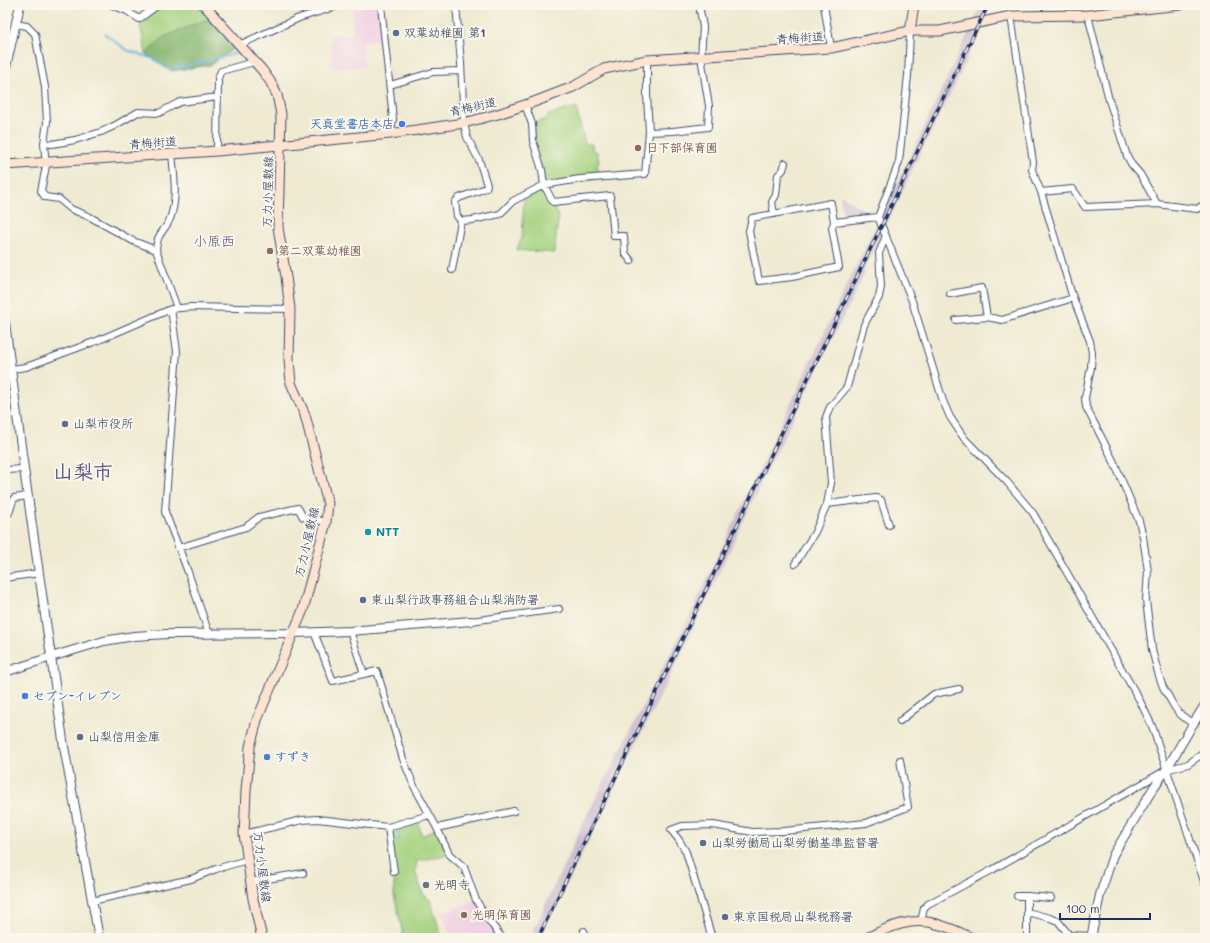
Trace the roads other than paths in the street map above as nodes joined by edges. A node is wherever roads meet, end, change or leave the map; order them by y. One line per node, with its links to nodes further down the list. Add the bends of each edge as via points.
1 (6, 5): 13 (street)
2 (20, 5): 16 (street)
3 (112, 5): 4 (street, via 139,19)
4 (158, 5)
5 (204, 5): 18 (main road, 万力小屋敷線)
6 (341, 5): 18 (street, via 299,18)
7 (381, 5): 25 (street)
8 (456, 5): 24 (street)
9 (699, 5): 20 (street, via 703,27)
10 (824, 5): 19 (street)
11 (914, 5): 17 (main road)
12 (1181, 5): 14 (main road, 青梅街道)
13 (5, 11)
14 (1088, 14): 15 (main road, 青梅街道); 40 (street, via 1109,100 1127,156)
15 (1011, 16): 17 (main road, 青梅街道, via 940,31); 39 (street, via 1033,162 1032,170)
16 (16, 24): 23 (street); 31 (street, via 27,26 35,34 45,87 47,122)
17 (910, 31): 19 (main road, 青梅街道); 43 (street, via 899,162)
18 (239, 45): 22 (main road, 万力小屋敷線)
19 (831, 48): 20 (main road, 青梅街道)
20 (702, 57): 21 (main road, 青梅街道); 29 (street, via 709,106 708,127)
21 (647, 60): 27 (main road, 青梅街道, via 604,70 573,87); 29 (street)
22 (254, 62): 26 (street, via 221,71 218,78); 32 (main road, 万力小屋敷線, via 270,81 277,95 281,114)
23 (5, 71)
24 (461, 71): 25 (street, via 432,72); 28 (street)
25 (390, 85): 30 (street, via 394,119)
26 (218, 97): 31 (street, via 180,102 159,113 138,112 101,132 75,140); 33 (street)
27 (525, 105): 28 (main road, 青梅街道); 38 (street, via 532,124)
28 (464, 123): 30 (main road, 青梅街道); 44 (street, via 466,137 479,160 487,185 486,188 455,202)
29 (649, 132): 38 (street, via 645,174 580,179)
30 (390, 134): 32 (main road, 青梅街道)
31 (44, 143): 35 (street)
32 (280, 146): 33 (main road, 青梅街道); 53 (main road, 万力小屋敷線, via 278,227)
33 (217, 151): 34 (main road, 青梅街道)
34 (172, 154): 35 (main road, 青梅街道); 47 (street, via 174,203 169,221 156,241)
35 (46, 163): 37 (main road, 青梅街道); 47 (street, via 41,191 45,197 58,199 133,241)
36 (785, 163): 42 (street, via 778,175 776,195 772,202)
37 (5, 165)
38 (544, 185): 44 (street, via 513,201 500,214); 48 (street, via 553,202 610,196 614,236 624,236 625,254)
39 (1041, 192): 40 (street, via 1074,189 1084,207); 51 (street)
40 (1157, 204): 41 (street, via 1197,209)
41 (1205, 204)
42 (774, 214): 45 (street, via 831,204); 45 (street, via 752,218 749,231 759,281 839,268 832,228)
43 (878, 217): 45 (street); 46 (street)
44 (460, 221): 49 (street)
45 (834, 222)
46 (886, 236): 61 (street, via 879,253 879,297 864,325 847,387 830,407 826,417 831,483); 84 (street, via 912,301 950,417 964,438 1008,482 1034,513 1140,701 1152,726)
47 (156, 250): 52 (street)
48 (631, 261)
49 (452, 270)
50 (950, 294): 54 (street, via 982,288)
51 (1073, 298): 54 (street, via 1002,320); 81 (street, via 1092,353 1086,407 1120,476 1143,537 1148,571 1146,600 1152,650 1159,676 1175,708)
52 (174, 308): 53 (street); 57 (street, via 26,367); 65 (street, via 177,351 165,512)
53 (290, 309): 63 (main road, 万力小屋敷線, via 291,383 305,415 326,496)
54 (987, 317): 55 (street)
55 (956, 320)
56 (5, 323): 57 (street)
57 (8, 368): 58 (street)
58 (24, 469): 59 (street); 60 (street)
59 (5, 470)
60 (28, 496): 62 (street, via 14,498 9,513); 67 (street)
61 (827, 504): 64 (street, via 876,498 881,500); 66 (street, via 815,532)
62 (5, 514)
63 (326, 522): 65 (street, via 303,518 298,508 259,517 246,527); 73 (main road, 万力小屋敷線, via 303,610)
64 (889, 525)
65 (178, 548): 74 (street)
66 (795, 564)
67 (39, 574): 68 (street); 75 (street)
68 (5, 578)
69 (559, 609): 70 (street)
70 (471, 621): 71 (street)
71 (350, 631): 72 (street); 77 (street)
72 (314, 632): 73 (street); 77 (street, via 333,681)
73 (293, 633): 74 (street); 89 (main road, 万力小屋敷線, via 257,720 250,754)
74 (209, 634): 75 (street, via 134,636)
75 (51, 657): 76 (street); 98 (street, via 67,766)
76 (5, 672)
77 (364, 674): 86 (street, via 377,671 403,759)
78 (959, 689): 80 (street, via 934,694)
79 (1205, 705): 81 (street)
80 (900, 722)
81 (1193, 724): 84 (street)
82 (1205, 752): 84 (street, via 1188,764)
83 (900, 760): 107 (street, via 908,807 866,823 772,832 752,832 713,825 682,826 671,830 686,852)
84 (1166, 770): 94 (street); 100 (street, via 928,904 924,908); 103 (street, via 1113,854 1100,895)
85 (514, 810): 88 (street)
86 (429, 815): 87 (street); 88 (street)
87 (388, 827): 89 (street, via 318,819 302,820); 91 (street)
88 (437, 828): 102 (street, via 449,854 464,867 476,900)
89 (244, 834): 90 (main road, 万力小屋敷線)
90 (247, 860): 93 (main road, 万力小屋敷線); 98 (street, via 191,879)
91 (394, 872)
92 (303, 873): 93 (street)
93 (250, 882): 105 (main road, 万力小屋敷線)
94 (1205, 884)
95 (1017, 896): 96 (street)
96 (1027, 896): 97 (street); 99 (street)
97 (1051, 898)
98 (92, 901): 104 (street)
99 (1027, 912): 103 (street, via 1058,921 1069,936); 110 (street)
100 (921, 922): 108 (main road, via 892,926); 109 (main road, via 938,924)
101 (584, 931): 106 (street)
102 (499, 937)
103 (1091, 937)
104 (99, 938)
105 (262, 938)
106 (586, 938)
107 (712, 938)
108 (867, 938)
109 (972, 938)
110 (1027, 938)

